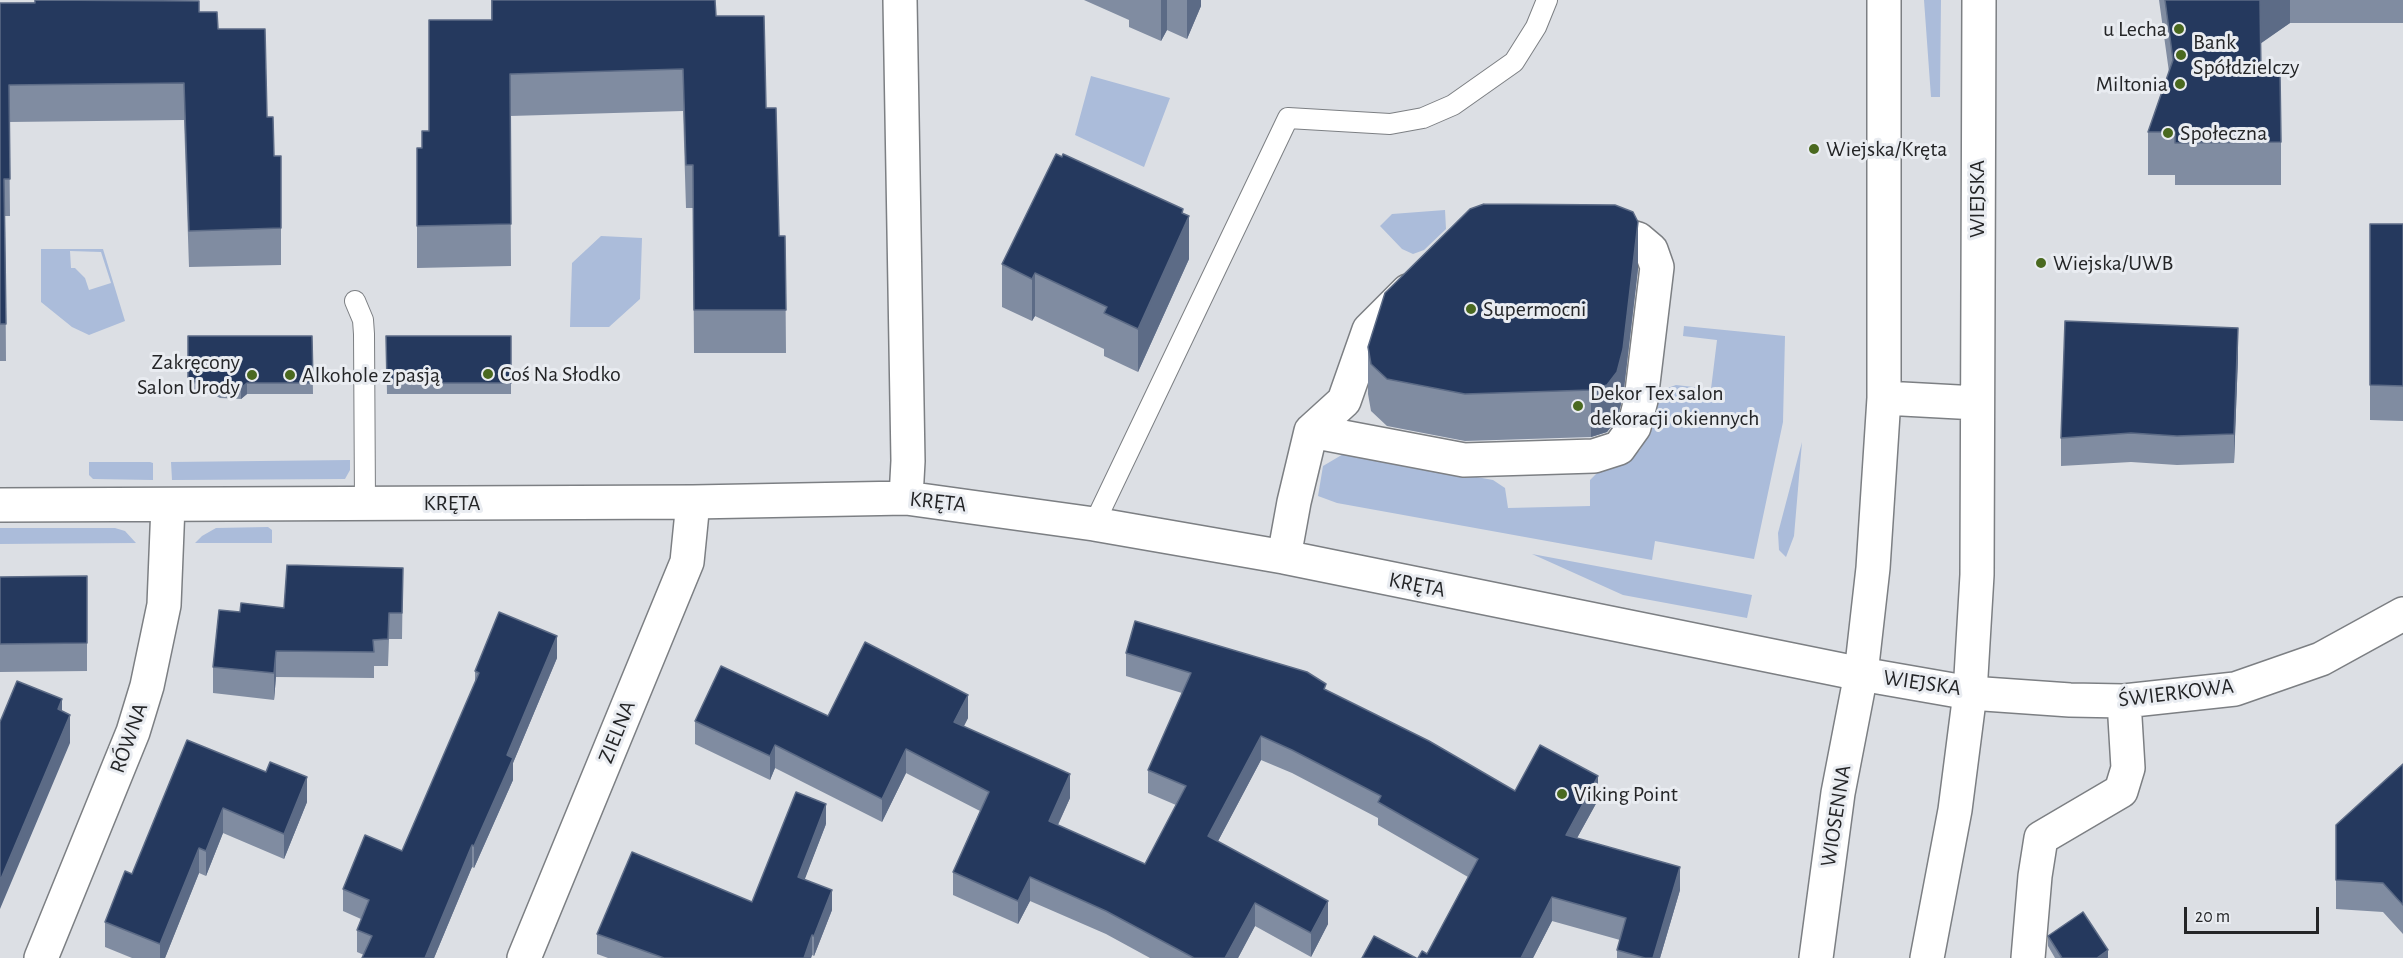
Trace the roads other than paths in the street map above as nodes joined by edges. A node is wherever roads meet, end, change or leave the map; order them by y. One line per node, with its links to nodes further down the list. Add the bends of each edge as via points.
1 (900, 0): 11 (street)
2 (1547, 0): 16 (lane, via 1514,62 1453,105 1423,118 1390,124 1288,118)
3 (1884, 0): 8 (street, WIEJSKA)
4 (1979, 0): 9 (street, WIEJSKA)
5 (1562, 233): 10 (street, via 1618,233 1638,239 1651,250 1657,267 1641,400 1634,427 1619,448 1594,456 1464,460)
6 (1427, 273): 10 (street, via 1369,330 1344,401)
7 (355, 301): 13 (lane, via 364,334)
8 (1884, 398): 9 (street); 19 (street, WIEJSKA, via 1873,568)
9 (1977, 403): 20 (street, WIEJSKA, via 1977,575)
10 (1311, 431): 17 (street)
11 (906, 498): 12 (street, KRĘTA); 16 (street, KRĘTA)
12 (693, 502): 13 (street, KRĘTA); 23 (street, ZIELNA, via 687,562)
13 (365, 503): 15 (street, KRĘTA)
14 (0, 505): 15 (street, KRĘTA)
15 (168, 505): 22 (street, RÓWNA, via 164,605 147,686 134,732)
16 (1094, 524): 17 (street, KRĘTA)
17 (1284, 557): 19 (street, KRĘTA)
18 (2403, 614): 21 (street, ŚWIERKOWA, via 2321,659 2235,689)
19 (1861, 674): 20 (street, WIEJSKA); 24 (street, WIOSENNA, via 1838,793)
20 (1970, 693): 21 (street, ŚWIERKOWA); 25 (street)
21 (2124, 701): 26 (street, via 2128,768 2121,791 2041,838)
22 (41, 958)
23 (524, 958)
24 (1816, 958)
25 (1927, 958)
26 (2028, 958)

